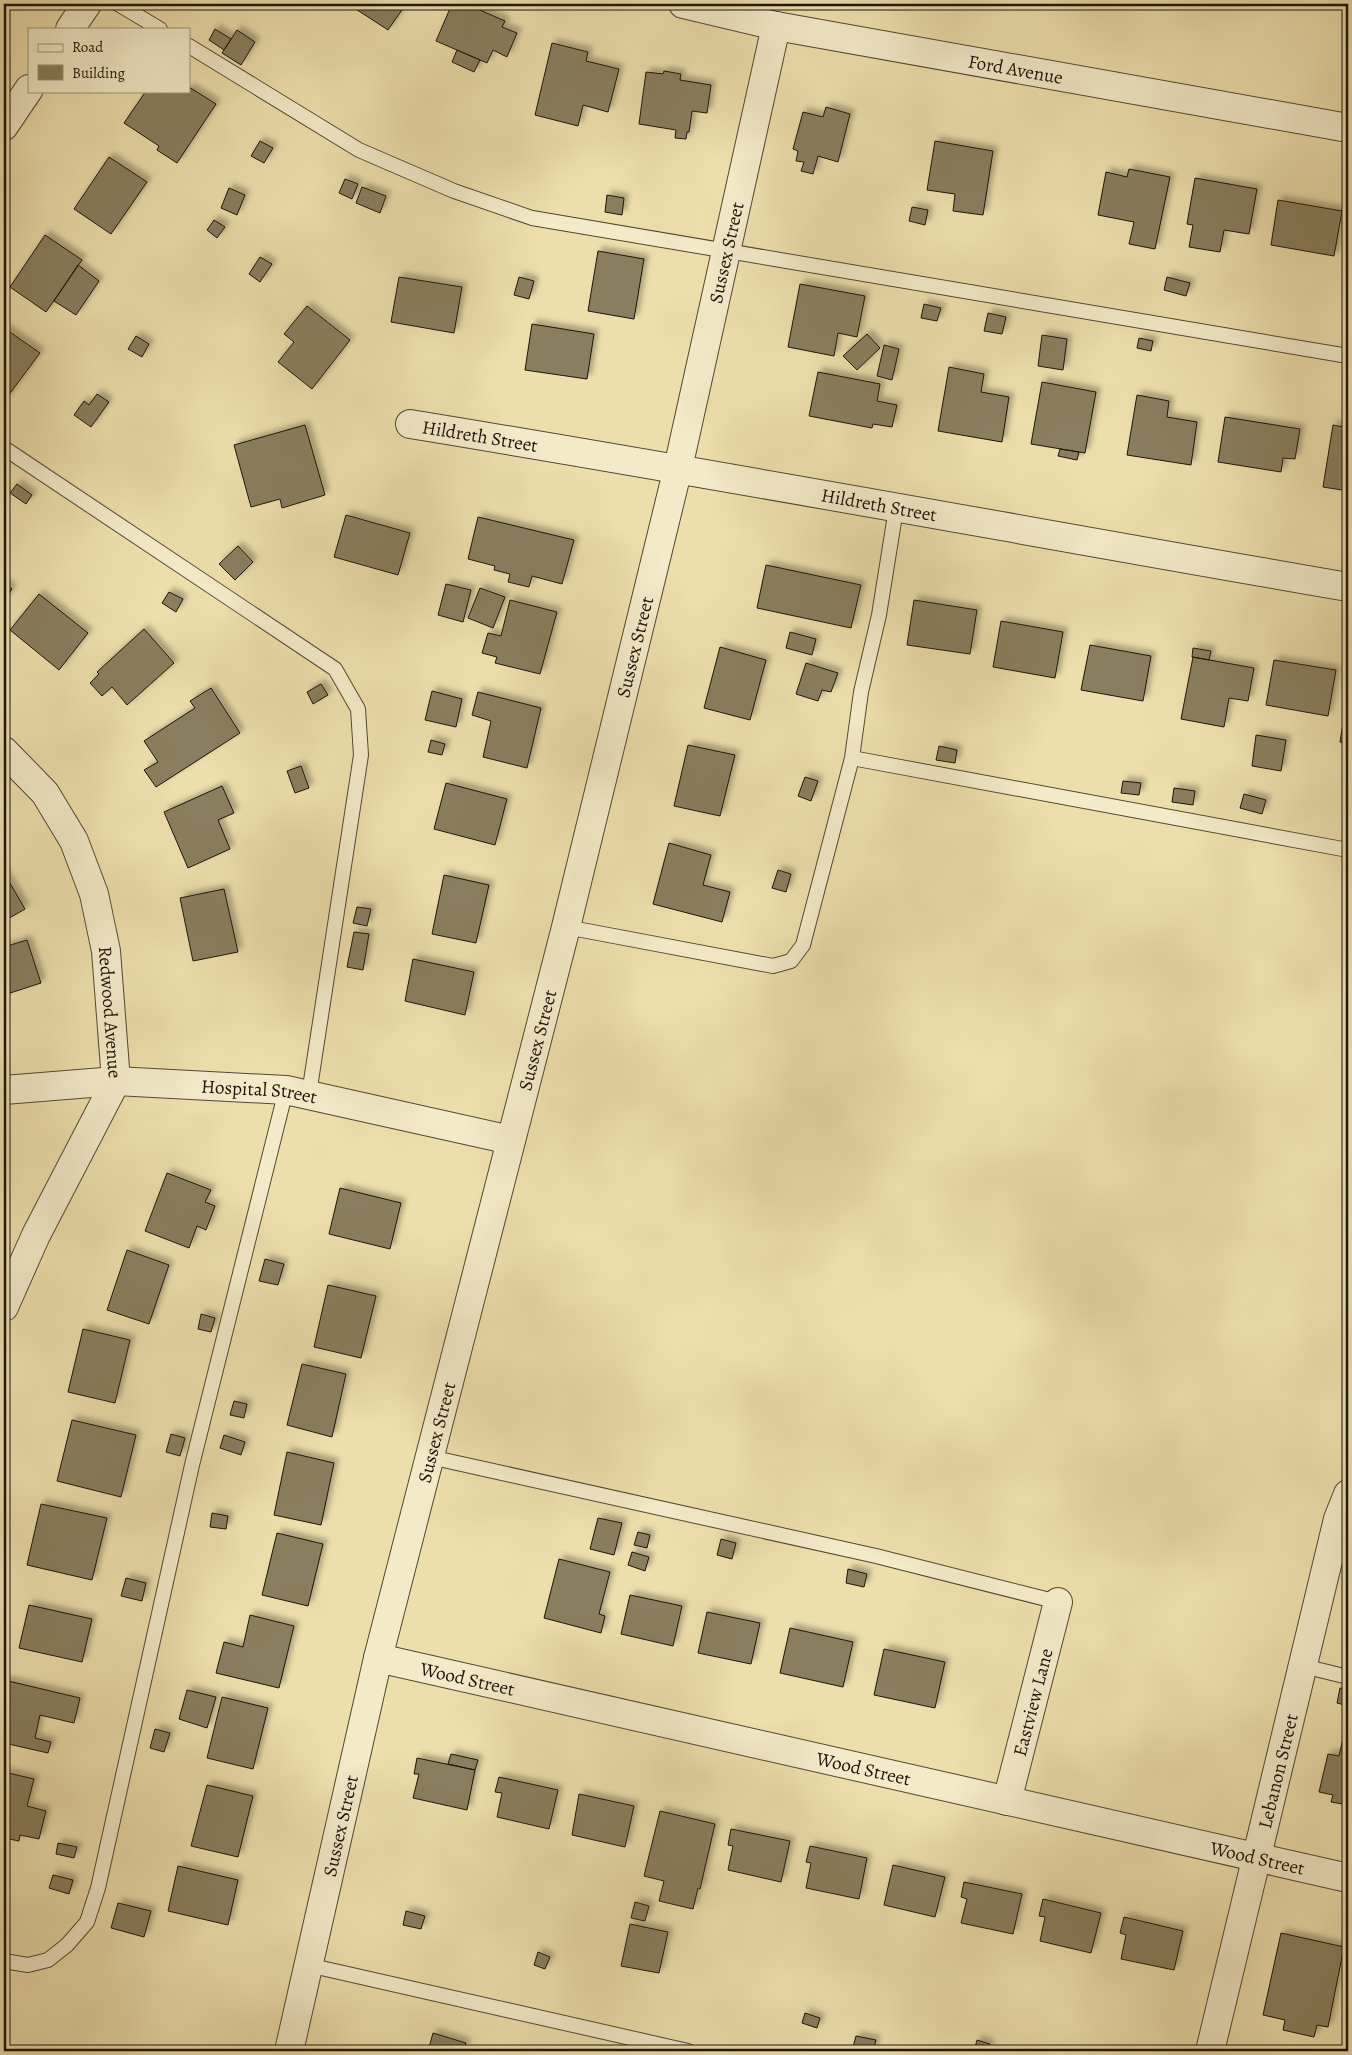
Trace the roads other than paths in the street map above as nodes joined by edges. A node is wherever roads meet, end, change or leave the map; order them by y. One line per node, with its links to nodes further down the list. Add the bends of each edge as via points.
1 (86, 4): 5 (street)
2 (118, 4): 6 (lane)
3 (683, 4): 4 (street, Ford Avenue)
4 (776, 26): 10 (street, Ford Avenue); 11 (street, Sussex Street)
5 (71, 28)
6 (158, 28)
7 (190, 47): 11 (lane, via 360,150 454,191 532,218)
8 (28, 90): 9 (street)
9 (4, 126)
10 (1348, 128)
11 (728, 251): 12 (lane); 15 (street, Sussex Street)
12 (1348, 356)
13 (410, 424): 15 (street, Hildreth Street)
14 (4, 448): 24 (lane, via 335,669 358,709 361,755)
15 (678, 468): 16 (street, Hildreth Street); 21 (street, Sussex Street)
16 (896, 509): 17 (street, Hildreth Street); 19 (lane, via 879,615 861,692)
17 (1348, 588)
18 (4, 751): 22 (street, Redwood Avenue, via 45,793 74,841 94,894 106,951)
19 (852, 758): 20 (lane); 21 (lane, via 803,945 792,961 773,966)
20 (1348, 850)
21 (566, 927): 25 (street, Sussex Street)
22 (116, 1081): 23 (street, Hospital Street); 24 (street, Hospital Street); 26 (street, Redwood Avenue, via 36,1235)
23 (4, 1090)
24 (298, 1092): 25 (street, Hospital Street); 36 (lane, via 192,1465 98,1888 87,1922 67,1945 48,1960 28,1965)
25 (511, 1140): 27 (street, Sussex Street)
26 (4, 1307)
27 (430, 1457): 29 (lane, via 876,1556); 30 (street, Sussex Street)
28 (1348, 1494): 31 (street, Lebanon Street, via 1338,1519)
29 (1058, 1602): 33 (street, Eastview Lane)
30 (378, 1658): 33 (street, Wood Street); 37 (street, Sussex Street)
31 (1303, 1666): 32 (lane); 34 (street, Lebanon Street)
32 (1348, 1677)
33 (1007, 1801): 34 (street, Wood Street)
34 (1256, 1857): 35 (street, Wood Street); 40 (street, Lebanon Street)
35 (1348, 1878)
36 (4, 1961)
37 (308, 1965): 38 (street, Sussex Street); 39 (lane)
38 (289, 2051)
39 (688, 2051)
40 (1210, 2051)

